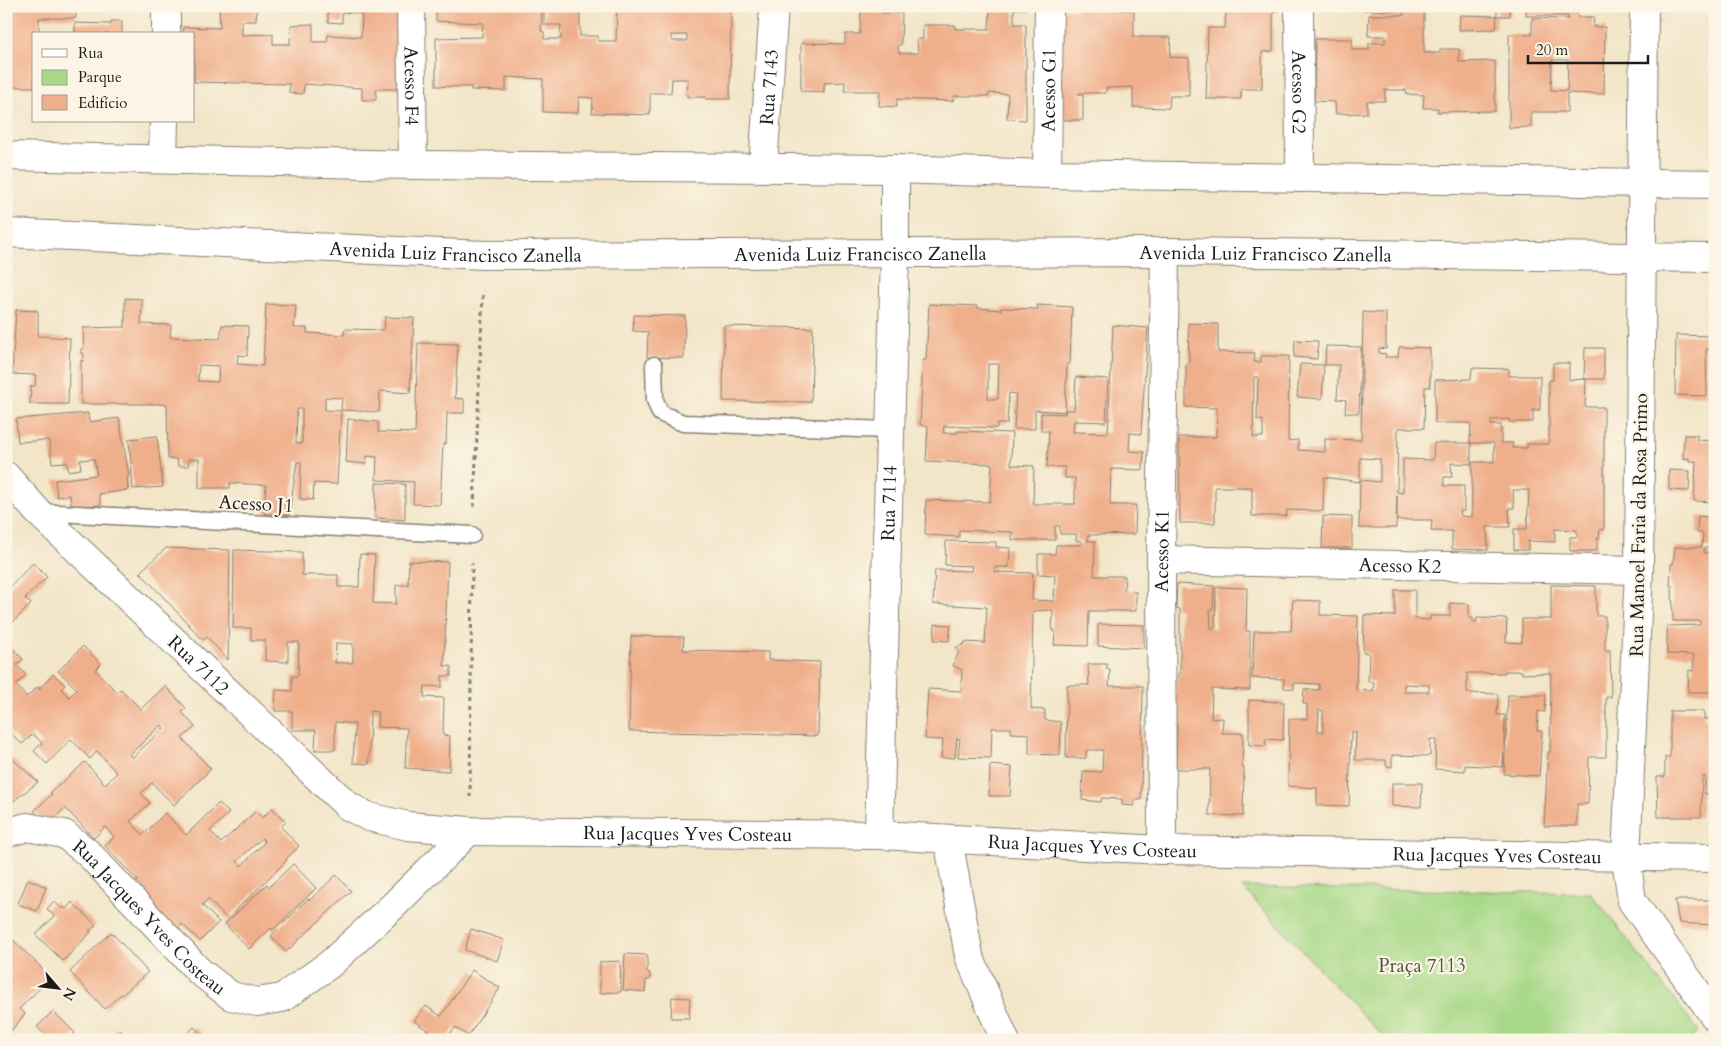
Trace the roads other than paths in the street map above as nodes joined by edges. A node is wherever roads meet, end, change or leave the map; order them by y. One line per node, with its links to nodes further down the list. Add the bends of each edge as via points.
1 (166, 6): 7 (street)
2 (411, 6): 11 (street, Acesso F4)
3 (774, 6): 12 (street, Rua 7143)
4 (1049, 6): 14 (street, Acesso G1)
5 (1299, 6): 15 (street, Acesso G2)
6 (1644, 6): 16 (street, Rua Manoel Faria da Rosa Primo)
7 (166, 32)
8 (164, 122): 10 (street)
9 (6, 156): 10 (street)
10 (163, 160): 11 (street)
11 (413, 165): 12 (street)
12 (763, 167): 13 (street)
13 (895, 169): 14 (street); 20 (street, Rua 7114)
14 (1047, 174): 15 (street)
15 (1300, 178): 16 (street)
16 (1642, 184): 17 (street); 21 (street, Rua Manoel Faria da Rosa Primo)
17 (1715, 184)
18 (6, 234): 20 (street, Avenida Luiz Francisco Zanella, via 484,255)
19 (1165, 252): 20 (street, Avenida Luiz Francisco Zanella); 21 (street, Avenida Luiz Francisco Zanella); 28 (street, Acesso K1)
20 (895, 254): 24 (street, Rua 7114)
21 (1643, 257): 22 (street, Avenida Luiz Francisco Zanella); 29 (street, Rua Manoel Faria da Rosa Primo)
22 (1715, 258)
23 (654, 365): 24 (lane, via 655,400 660,413 683,423)
24 (890, 430): 33 (street, Rua 7114)
25 (6, 476): 26 (street, Rua 7112)
26 (38, 512): 27 (lane, Acesso J1); 30 (street, Rua 7112, via 348,806 369,817)
27 (472, 535)
28 (1161, 560): 29 (street, Acesso K2); 35 (street, Acesso K1)
29 (1640, 570): 36 (street, Rua Manoel Faria da Rosa Primo)
30 (408, 826): 31 (street, Rua Jacques Yves Costeau)
31 (469, 830): 32 (street, Rua Jacques Yves Costeau, via 330,964 282,998 257,1002 232,996 199,971 88,853 64,834 27,827); 33 (street, Rua Jacques Yves Costeau)
32 (6, 833)
33 (880, 835): 34 (street, Rua Jacques Yves Costeau)
34 (948, 839): 35 (street, Rua Jacques Yves Costeau); 39 (street, via 969,956)
35 (1162, 850): 36 (street, Rua Jacques Yves Costeau)
36 (1626, 858): 37 (street, Rua Jacques Yves Costeau); 38 (street, Rua Manoel Faria da Rosa Primo, via 1632,900)
37 (1715, 858)
38 (1715, 1017)
39 (1005, 1040)

